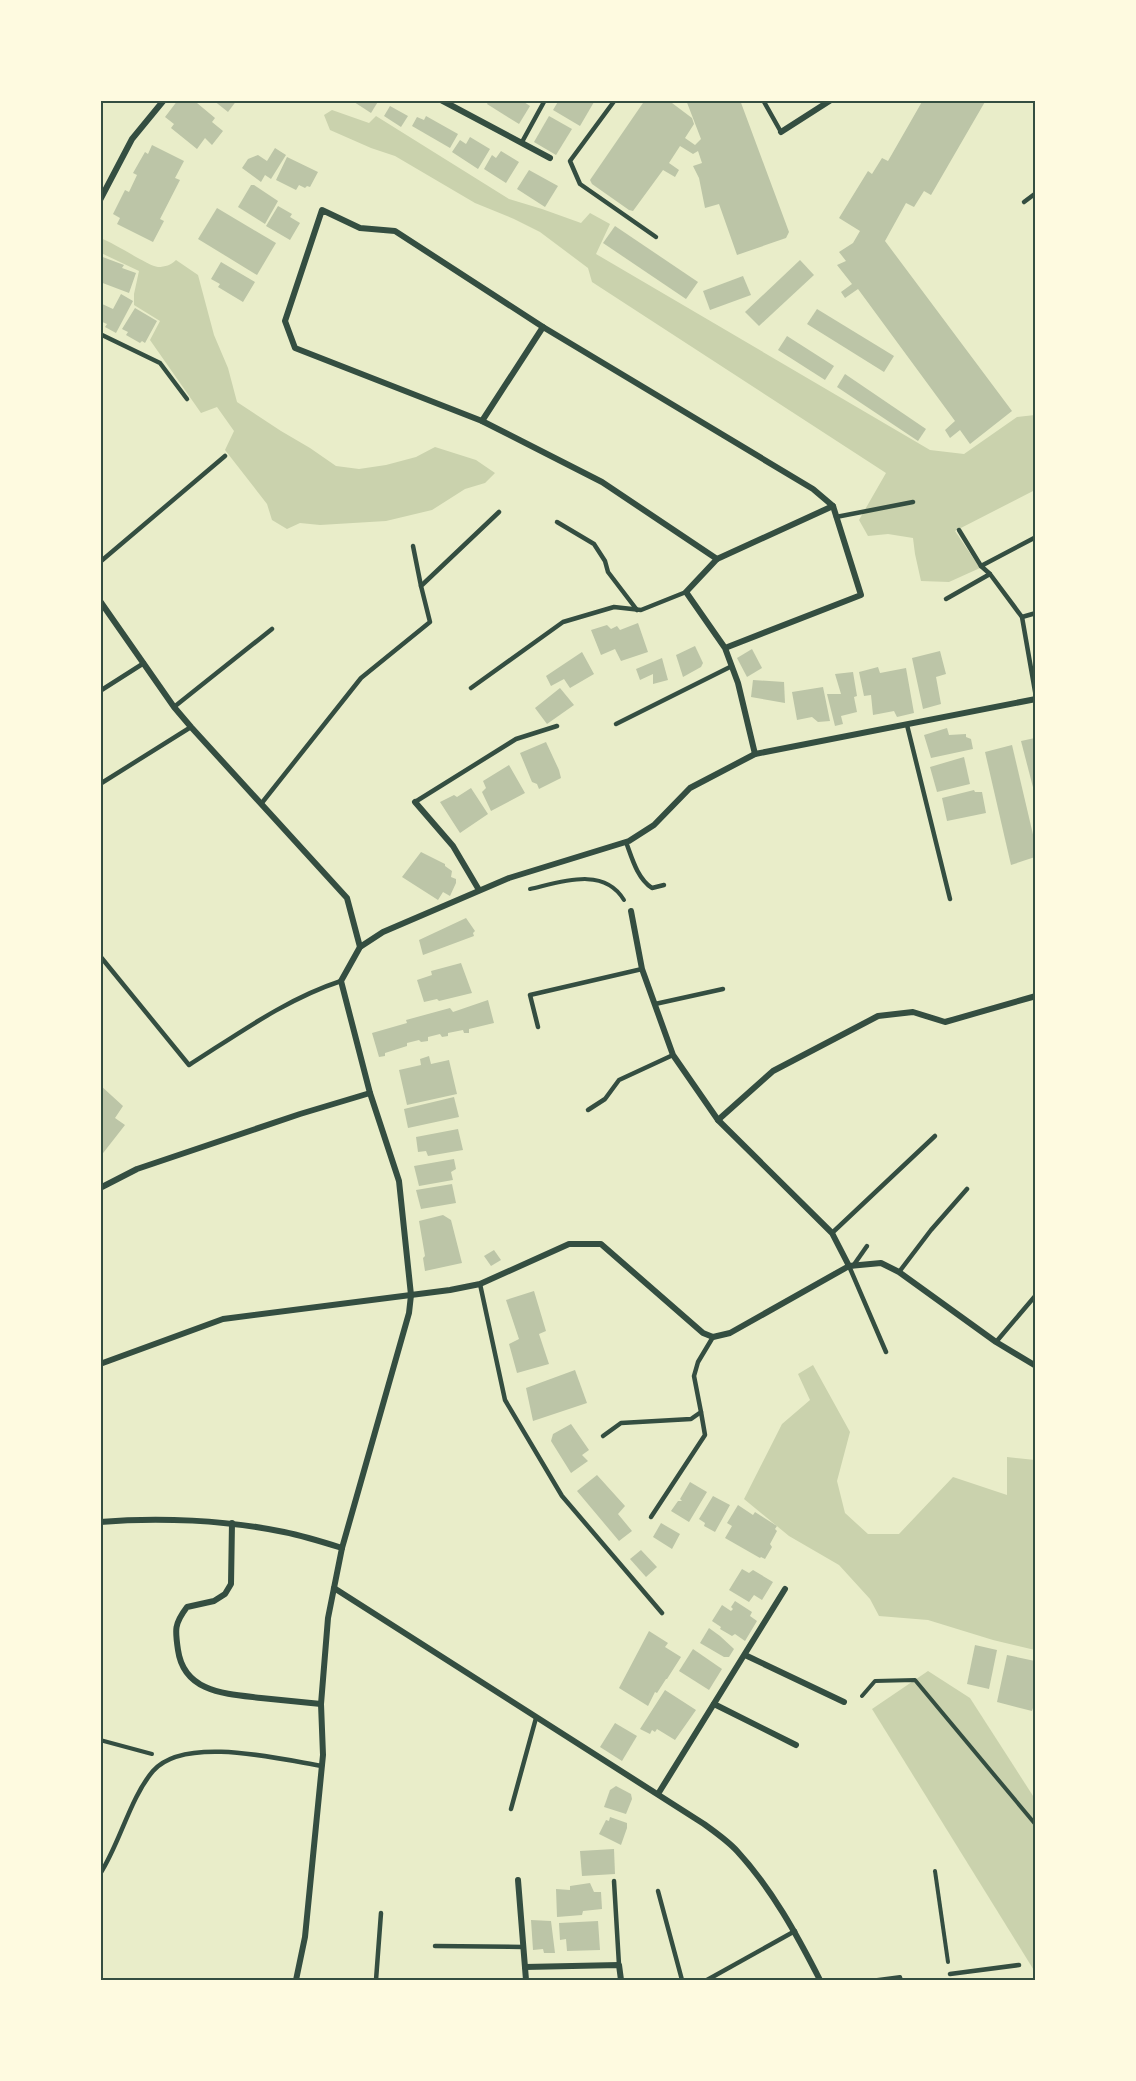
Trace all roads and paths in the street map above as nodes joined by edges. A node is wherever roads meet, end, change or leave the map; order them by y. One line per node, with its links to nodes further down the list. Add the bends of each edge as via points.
1 (164, 100): 11 (street, via 132,140)
2 (441, 100): 8 (street)
3 (545, 100): 8 (lane)
4 (615, 100): 13 (lane, via 570,161 580,184)
5 (763, 100): 7 (lane)
6 (831, 100): 7 (street)
7 (781, 132)
8 (522, 142): 9 (street)
9 (550, 158)
10 (1035, 193): 12 (lane)
11 (102, 194)
12 (1024, 202)
13 (656, 237)
14 (543, 327): 17 (street); 17 (street, via 395,231 360,228 322,210 285,321 295,348); 20 (street, via 813,489)
15 (100, 334): 16 (lane, via 160,363)
16 (187, 399)
17 (482, 421): 27 (street, via 602,482)
18 (225, 456): 28 (lane)
19 (913, 502): 22 (lane)
20 (833, 506): 22 (street); 27 (street)
21 (499, 512): 31 (lane)
22 (836, 517): 39 (street, via 861,594)
23 (557, 522): 35 (lane, via 594,544 608,572)
24 (959, 530): 29 (lane)
25 (1035, 537): 29 (lane)
26 (413, 546): 31 (lane)
27 (717, 558): 32 (street)
28 (100, 562)
29 (981, 566): 30 (lane)
30 (990, 574): 33 (lane); 37 (lane)
31 (421, 586): 53 (lane, via 430,622 361,678)
32 (686, 592): 35 (lane); 39 (street)
33 (946, 599)
34 (100, 601): 40 (street)
35 (637, 610): 42 (lane, via 614,607 563,622)
36 (1035, 613): 37 (lane)
37 (1022, 617): 44 (lane)
38 (272, 629): 45 (lane)
39 (725, 648): 41 (street)
40 (144, 663): 43 (lane); 45 (street)
41 (732, 666): 46 (lane); 50 (street)
42 (471, 688)
43 (100, 691)
44 (1035, 698): 47 (street)
45 (174, 707): 49 (street)
46 (616, 724)
47 (907, 724): 50 (street); 58 (lane)
48 (557, 726): 52 (lane, via 516,739)
49 (191, 727): 51 (lane); 53 (street)
50 (755, 754): 54 (street, via 690,788 654,825)
51 (100, 783)
52 (415, 802): 57 (street, via 453,846)
53 (261, 804): 60 (street, via 347,897)
54 (626, 843): 55 (lane, via 648,885); 57 (street, via 509,878)
55 (664, 885)
56 (521, 890): 59 (path, via 581,878 598,880 621,894)
57 (479, 891): 60 (street, via 383,932)
58 (950, 899)
59 (631, 911): 62 (street)
60 (360, 947): 63 (street)
61 (100, 956): 63 (lane, via 189,1065 271,1013)
62 (642, 969): 66 (street); 67 (lane, via 530,995)
63 (341, 981): 69 (street)
64 (723, 989): 66 (lane)
65 (1035, 996): 71 (street, via 945,1022 912,1012 878,1016 773,1071)
66 (655, 1004): 68 (street)
67 (538, 1027)
68 (673, 1055): 70 (lane, via 619,1080 605,1099); 71 (street)
69 (370, 1093): 73 (street, via 137,1169); 81 (street, via 399,1181)
70 (588, 1110)
71 (718, 1120): 75 (street)
72 (934, 1136): 75 (lane)
73 (100, 1188)
74 (967, 1189): 78 (lane)
75 (832, 1233): 77 (street)
76 (867, 1246): 77 (lane)
77 (851, 1266): 78 (street, via 881,1263); 82 (street, via 730,1334); 84 (lane)
78 (899, 1272): 83 (street)
79 (480, 1284): 81 (street); 82 (street, via 569,1244 601,1244 703,1333); 95 (lane, via 505,1400 562,1496)
80 (1035, 1295): 83 (lane)
81 (411, 1296): 85 (street, via 223,1319); 92 (street)
82 (713, 1336): 87 (lane, via 694,1376)
83 (996, 1342): 86 (street)
84 (886, 1352)
85 (100, 1364)
86 (1035, 1366)
87 (701, 1412): 88 (lane, via 691,1419 621,1423); 89 (lane, via 705,1435)
88 (603, 1436)
89 (651, 1517)
90 (100, 1522): 91 (street)
91 (232, 1523): 92 (street, via 286,1532); 99 (street, via 231,1584 220,1598 187,1607 180,1616 175,1628 179,1662 201,1686 219,1693)
92 (342, 1548): 93 (street)
93 (334, 1588): 99 (street); 101 (street)
94 (785, 1589): 96 (street)
95 (662, 1613)
96 (745, 1655): 98 (street); 100 (street)
97 (862, 1695): 108 (path, via 875,1681 915,1680)
98 (844, 1702)
99 (321, 1704): 105 (street)
100 (714, 1704): 103 (street); 106 (street)
101 (536, 1718): 106 (street); 107 (lane)
102 (100, 1740): 104 (path)
103 (796, 1745)
104 (170, 1760): 105 (lane, via 196,1752 227,1751); 110 (lane, via 153,1770 141,1789)
105 (322, 1766): 122 (street, via 305,1937)
106 (658, 1794): 115 (street, via 736,1850)
107 (511, 1809)
108 (1035, 1825)
109 (935, 1871): 121 (path)
110 (100, 1874)
111 (518, 1880): 117 (street)
112 (614, 1881): 118 (lane)
113 (658, 1891): 126 (lane)
114 (381, 1913): 123 (lane)
115 (795, 1931): 127 (lane); 128 (street)
116 (435, 1946): 117 (lane)
117 (523, 1947): 120 (street)
118 (619, 1965): 120 (street); 125 (street)
119 (1019, 1965): 121 (lane)
120 (525, 1967): 124 (street)
121 (950, 1974)
122 (296, 1980)
123 (376, 1980)
124 (526, 1980)
125 (621, 1980)
126 (682, 1980)
127 (707, 1980)
128 (820, 1980)
129 (877, 1980): 130 (path)
130 (901, 1980)

